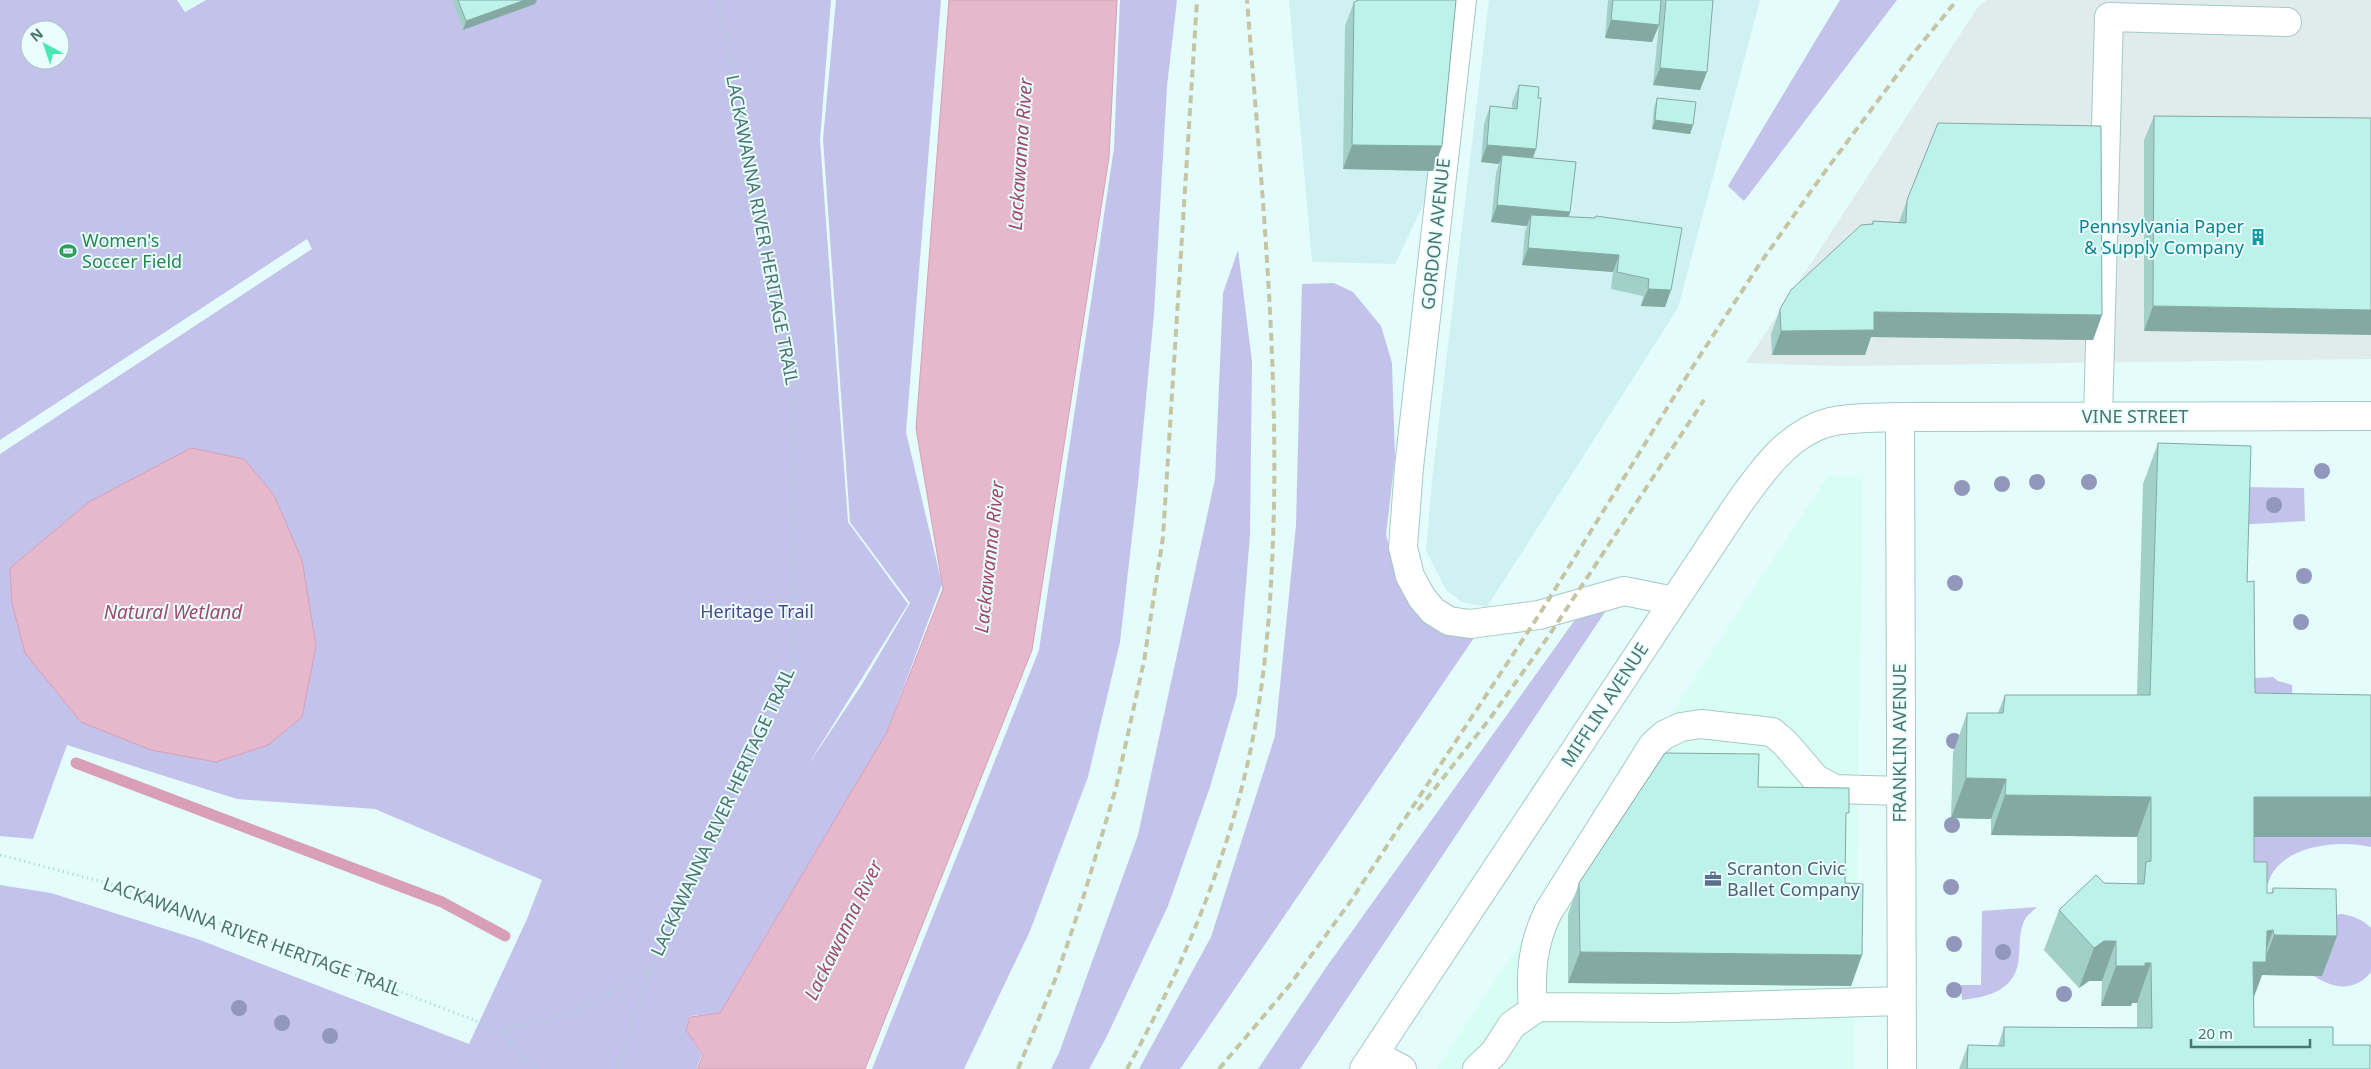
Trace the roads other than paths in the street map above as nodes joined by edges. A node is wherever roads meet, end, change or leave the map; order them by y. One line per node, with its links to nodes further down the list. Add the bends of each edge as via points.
1 (1462, 0): 6 (street, GORDON AVENUE, via 1409,467 1402,547 1410,576 1433,611 1449,621 1470,624 1539,615 1624,590)
2 (2287, 22): 5 (street, via 2109,17)
3 (2371, 416): 5 (street, VINE STREET)
4 (1900, 417): 5 (street, VINE STREET); 6 (street, MIFFLIN AVENUE, via 1830,422 1805,433 1789,445 1754,482); 7 (street, FRANKLIN AVENUE)
5 (2098, 417)
6 (1674, 601): 10 (street, MIFFLIN AVENUE)
7 (1900, 791): 8 (street, FRANKLIN AVENUE); 9 (street, via 1835,789 1816,779 1772,732 1701,724 1681,727 1664,735 1653,745 1544,919 1533,953 1530,981)
8 (1900, 1001): 9 (street, via 1671,1008 1538,1006); 13 (street, FRANKLIN AVENUE)
9 (1533, 1009): 12 (street, via 1512,1026)
10 (1369, 1062): 11 (street)
11 (1402, 1069)
12 (1477, 1069)
13 (1902, 1069)

